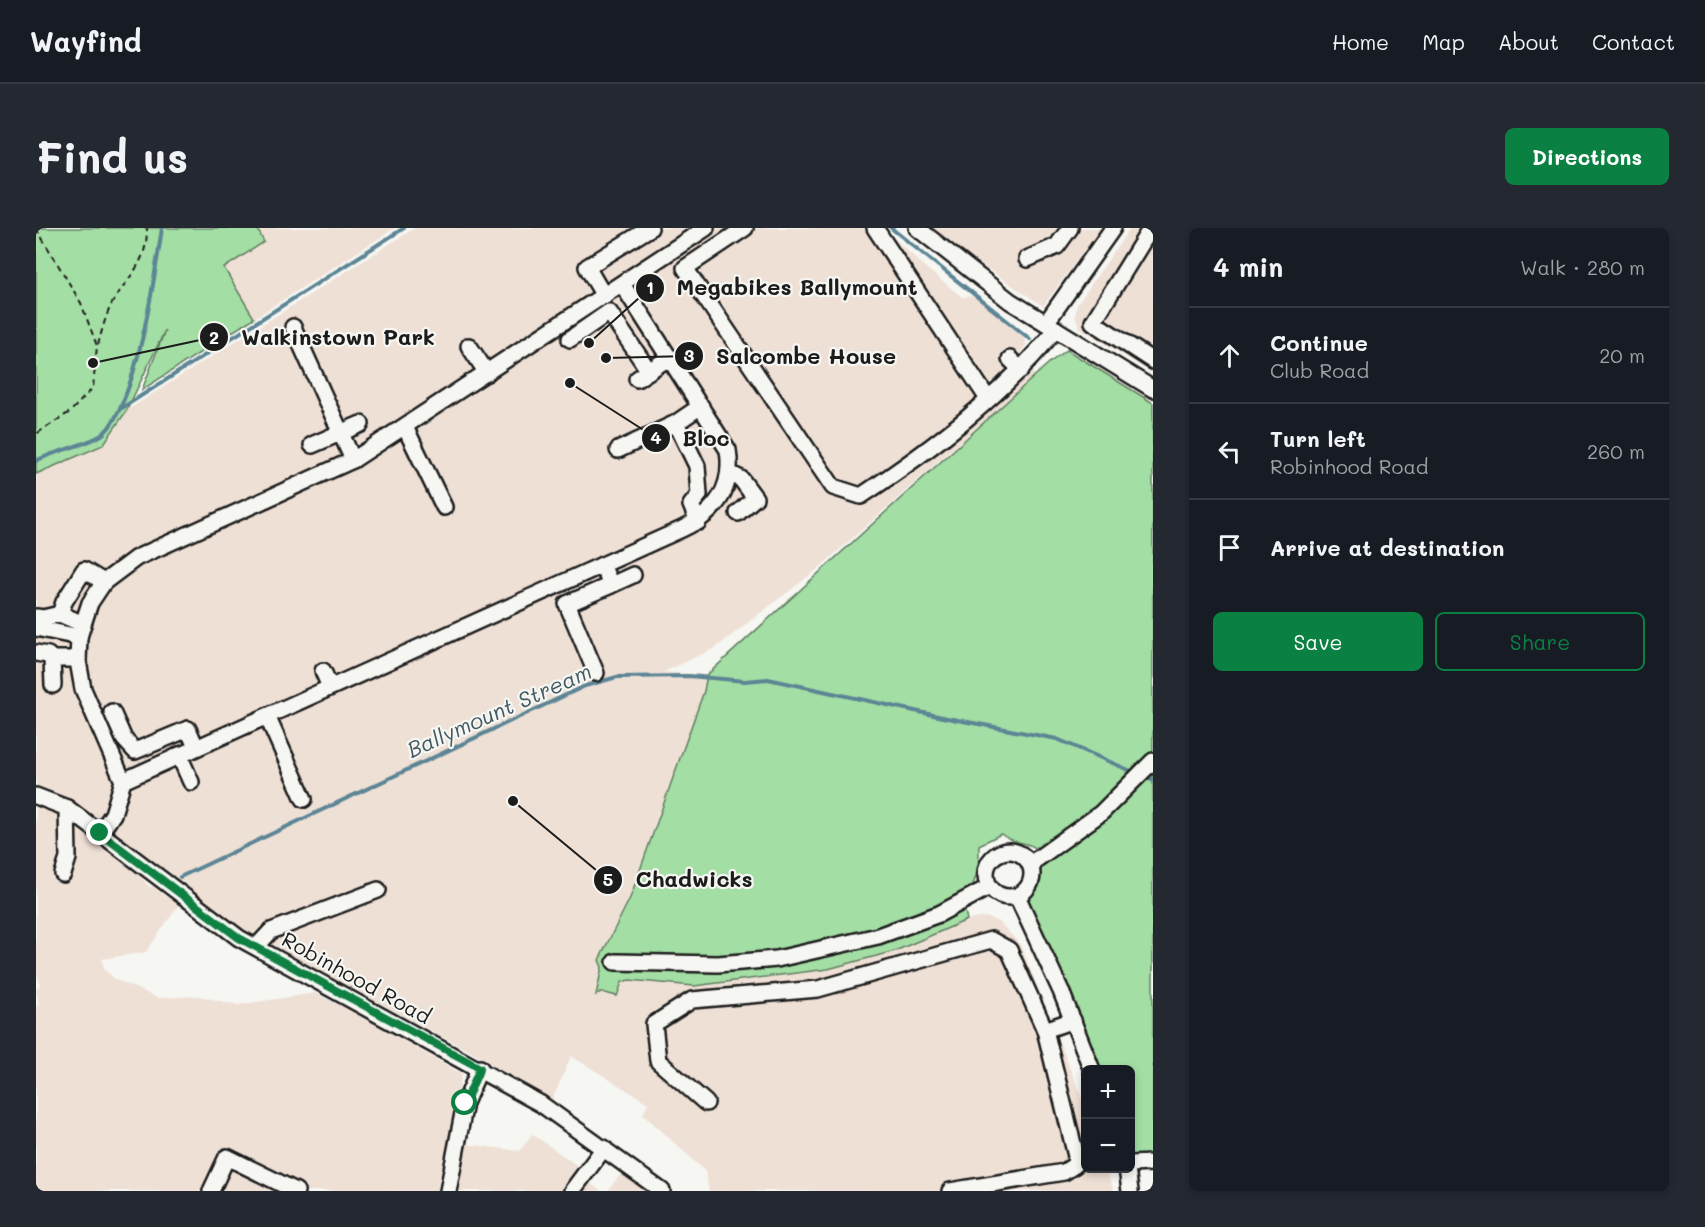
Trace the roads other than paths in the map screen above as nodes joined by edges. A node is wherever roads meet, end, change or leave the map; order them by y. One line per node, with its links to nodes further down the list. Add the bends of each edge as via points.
1 (650, 228): 11 (street, via 586,267)
2 (706, 228): 10 (street)
3 (745, 228): 20 (street, via 685,268 833,487 861,496 921,456)
4 (875, 228): 20 (street)
5 (918, 228): 13 (street, via 981,281)
6 (1070, 228): 9 (street, via 1057,246)
7 (1113, 228): 13 (street)
8 (1151, 228): 17 (street, via 1093,322)
9 (1027, 259)
10 (622, 284): 11 (street); 16 (street)
11 (604, 296): 12 (street)
12 (572, 317): 16 (street, via 576,335 609,312 643,375); 18 (street)
13 (1051, 326): 19 (street); 20 (street)
14 (293, 327): 25 (street)
15 (469, 346): 18 (street)
16 (670, 357): 21 (street)
17 (1153, 361)
18 (487, 373): 24 (street)
19 (1153, 389)
20 (988, 399)
21 (701, 406): 22 (street); 29 (street, via 728,450)
22 (676, 423): 27 (street); 32 (street, via 697,466 699,495 691,505)
23 (361, 424): 25 (street)
24 (405, 427): 28 (street); 30 (street)
25 (341, 433): 26 (street); 28 (street)
26 (312, 445)
27 (618, 450)
28 (353, 460): 35 (street, via 136,558)
29 (729, 473): 31 (street, via 741,479 755,498); 32 (street, via 720,500)
30 (444, 507)
31 (738, 513)
32 (698, 522): 33 (street)
33 (602, 565): 36 (street); 47 (street)
34 (633, 575): 36 (street)
35 (104, 582): 37 (street, via 84,570 63,602); 40 (street, via 90,603)
36 (611, 585): 45 (street, via 567,604)
37 (60, 614): 38 (street); 40 (street)
38 (36, 616)
39 (36, 628): 40 (street)
40 (81, 630): 43 (street)
41 (36, 653): 42 (street)
42 (52, 659): 43 (street); 46 (street)
43 (78, 659): 53 (street, via 83,689)
44 (323, 671): 47 (street)
45 (596, 673)
46 (52, 685)
47 (330, 687): 49 (street)
48 (112, 712): 50 (street, via 124,740 135,751 188,729)
49 (267, 716): 50 (street); 56 (street)
50 (196, 747): 51 (street)
51 (179, 755): 53 (street); 54 (street)
52 (1153, 761): 59 (street, via 1101,813)
53 (123, 781): 58 (street, via 113,814)
54 (191, 782)
55 (36, 795): 57 (street, Robinhood Road)
56 (304, 799)
57 (67, 808): 58 (street, Robinhood Road); 60 (street, via 68,858)
58 (100, 833): 64 (street, Robinhood Road, via 239,938)
59 (1030, 864): 61 (street, via 1016,852 999,854 988,866); 63 (street, via 1032,880 1024,893)
60 (63, 874)
61 (989, 887): 63 (street, via 1001,896); 65 (street, via 939,914 878,936 777,959)
62 (378, 890): 64 (street, via 271,931)
63 (1017, 896): 66 (street)
64 (256, 946): 69 (street, Robinhood Road)
65 (615, 962)
66 (1073, 1020): 67 (street); 68 (street)
67 (1045, 1030): 70 (street, via 1008,950 991,940 818,989 692,1000 654,1024 658,1061); 80 (street, via 1075,1165 1064,1172)
68 (1090, 1065)
69 (480, 1068): 71 (street, Robinhood Road); 77 (street, via 465,1103)
70 (705, 1103)
71 (604, 1148): 78 (street); 79 (street, Robinhood Road)
72 (1153, 1163): 73 (street)
73 (1135, 1164)
74 (1127, 1173): 81 (street)
75 (211, 1191): 76 (street, via 227,1157)
76 (296, 1191)
77 (448, 1191)
78 (572, 1191)
79 (662, 1191)
80 (950, 1191)
81 (1130, 1191)

